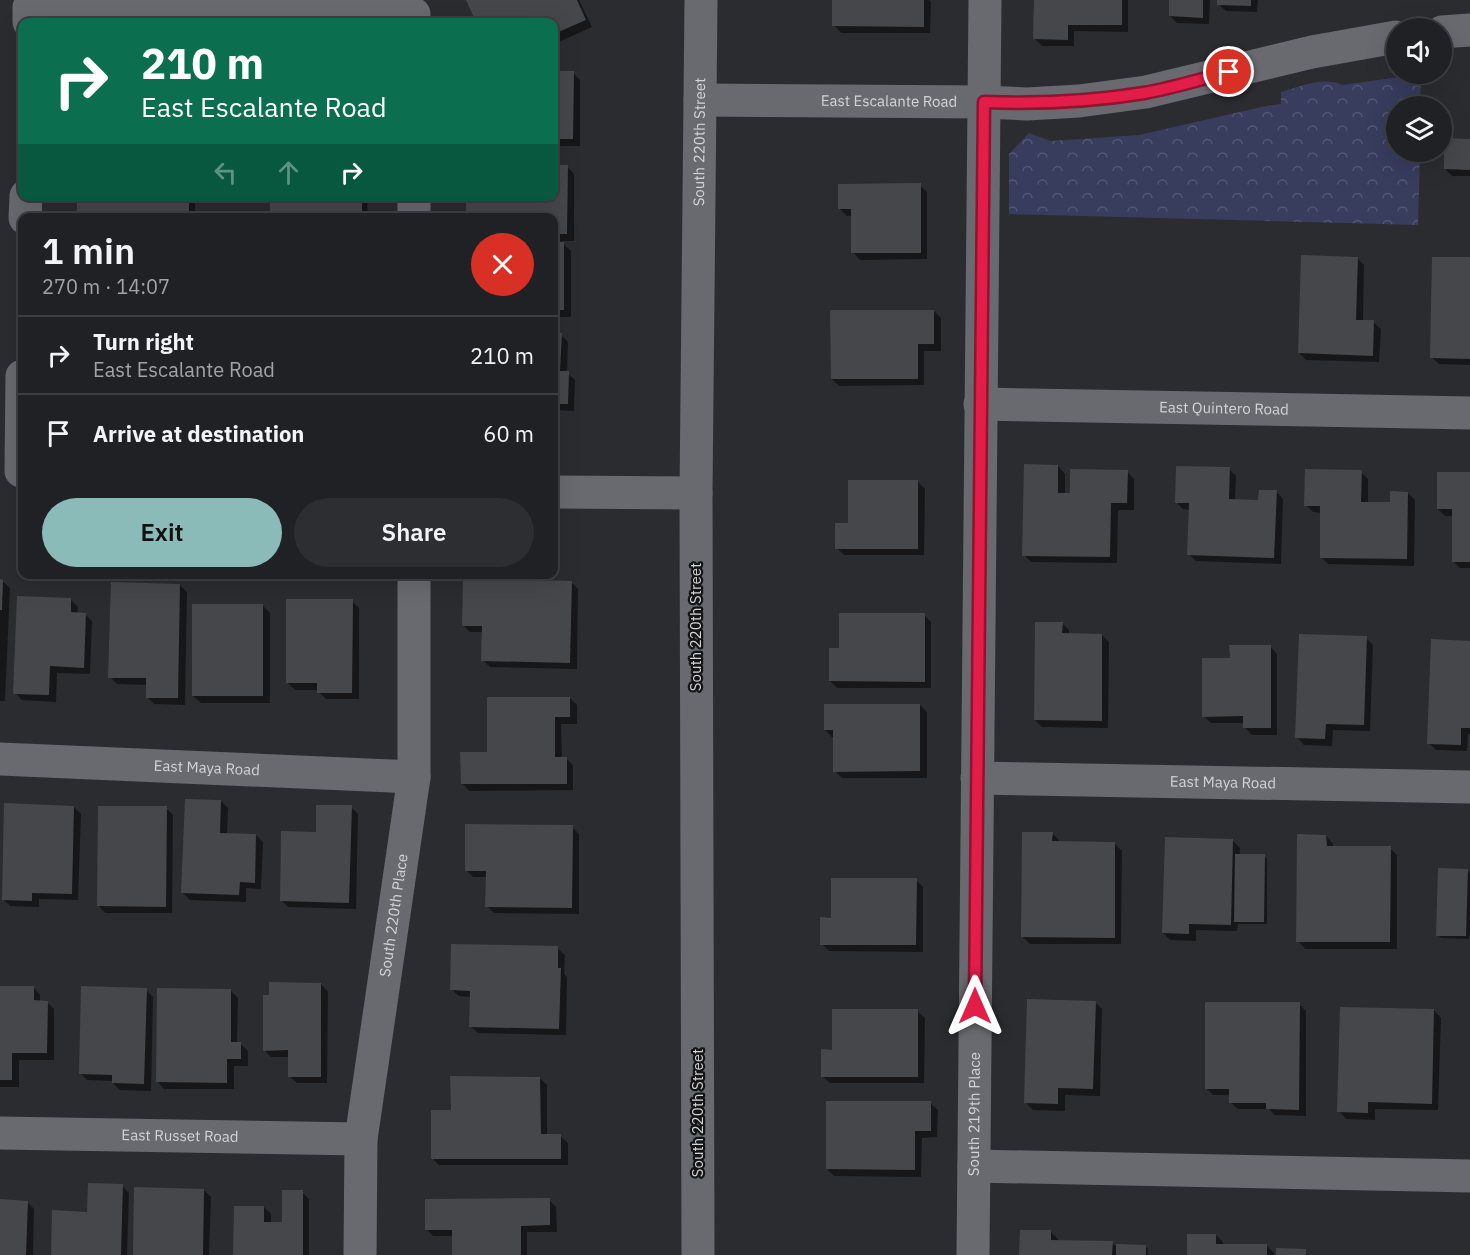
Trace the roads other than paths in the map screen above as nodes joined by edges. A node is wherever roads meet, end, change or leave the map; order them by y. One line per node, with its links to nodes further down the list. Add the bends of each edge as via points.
1 (701, 0): 8 (street, South 220th Street)
2 (984, 0): 9 (street, South 219th Place)
3 (29, 15): 4 (street)
4 (414, 18)
5 (1470, 30): 6 (street)
6 (1452, 31)
7 (1386, 39): 9 (street, East Escalante Road, via 1312,52 1146,92 1079,101)
8 (700, 100): 9 (street, East Escalante Road); 15 (street, South 220th Street)
9 (984, 102): 10 (street, South 219th Place)
10 (980, 404): 11 (street, East Quintero Road); 19 (street, South 219th Place)
11 (1470, 413)
12 (18, 423): 13 (street)
13 (14, 470)
14 (558, 492): 15 (street)
15 (696, 493): 26 (street, South 220th Street)
16 (414, 579): 18 (street, South 220th Place)
17 (0, 759): 18 (street, East Maya Road)
18 (414, 777): 22 (street, South 220th Place)
19 (977, 778): 20 (street, East Maya Road); 23 (street, South 219th Place)
20 (1470, 787)
21 (0, 1133): 22 (street, East Russet Road)
22 (361, 1139): 25 (street, South 220th Place)
23 (974, 1166): 24 (street); 27 (street, South 219th Place)
24 (1470, 1176)
25 (360, 1255)
26 (699, 1255)
27 (973, 1255)

